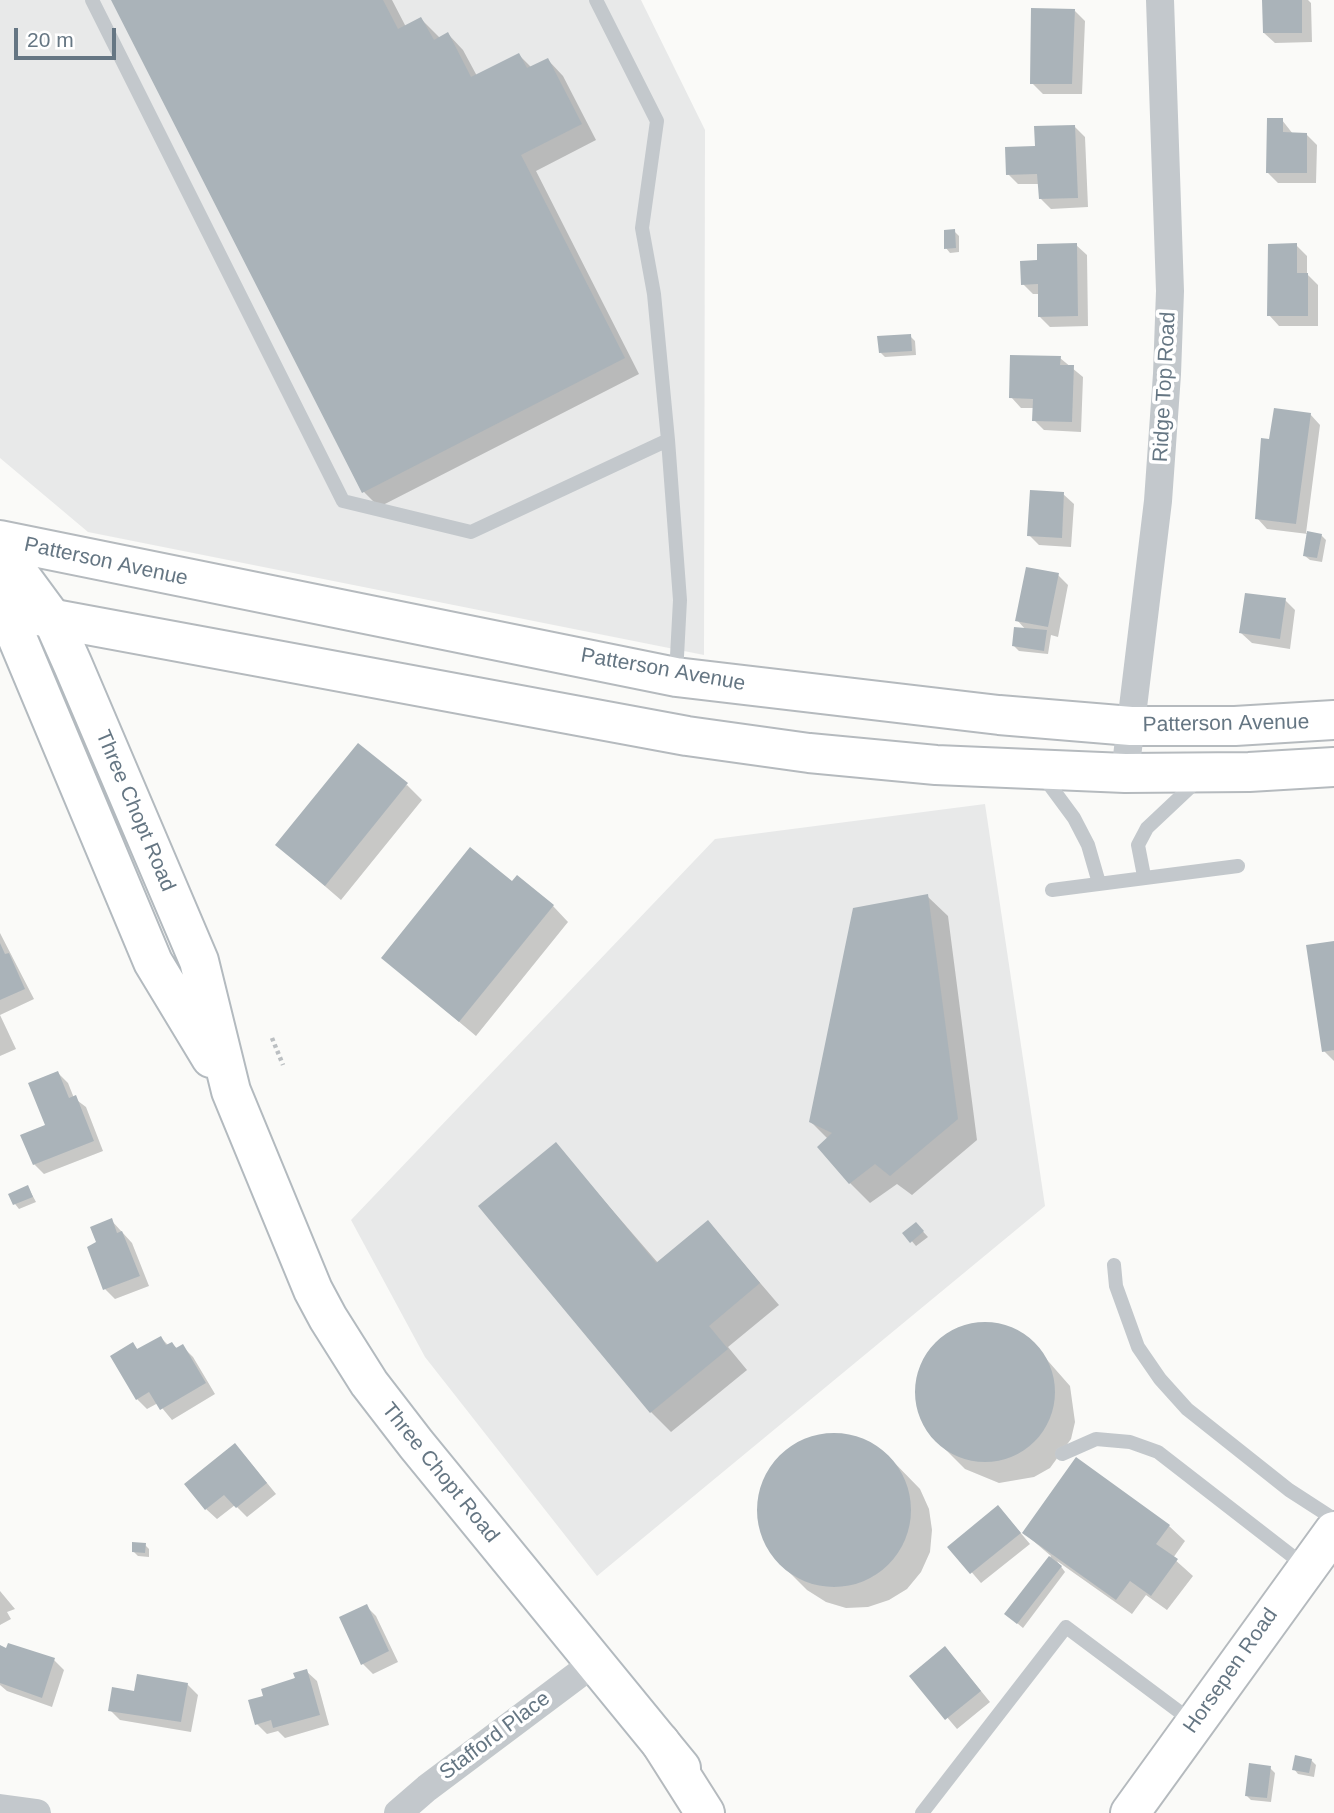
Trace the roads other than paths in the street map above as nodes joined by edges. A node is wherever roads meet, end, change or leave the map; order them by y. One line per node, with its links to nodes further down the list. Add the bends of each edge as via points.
1 (92, 0): 4 (lane, via 343,501 471,532)
2 (596, 0): 4 (lane, via 657,121 642,228 654,294)
3 (1160, 0): 11 (street, Ridge Top Road, via 1170,291 1167,374 1158,501)
4 (668, 440): 9 (lane, via 680,600)
5 (0, 540): 9 (main road, Patterson Avenue)
6 (0, 548): 8 (main road, Three Chopt Road)
7 (2, 599): 8 (main road); 20 (main road, Three Chopt Road, via 153,962)
8 (53, 620): 13 (main road, via 746,746 877,761); 20 (main road, Three Chopt Road, via 198,961)
9 (676, 677): 11 (main road, Patterson Avenue)
10 (1334, 720): 11 (main road, Patterson Avenue)
11 (1130, 726): 15 (street, Ridge Top Road)
12 (1334, 767): 14 (main road)
13 (1038, 769): 15 (main road); 18 (lane, via 1074,818)
14 (1206, 772): 15 (main road); 17 (lane, via 1147,828 1138,845)
15 (1125, 773)
16 (1238, 866): 17 (lane)
17 (1144, 876): 18 (lane)
18 (1099, 883): 19 (lane)
19 (1052, 890)
20 (230, 1091): 26 (main road, Three Chopt Road, via 313,1290 369,1383)
21 (1114, 1265): 23 (lane, via 1116,1286 1138,1347 1160,1379 1187,1409)
22 (1062, 1454): 25 (lane, via 1096,1439 1130,1442 1158,1452)
23 (1334, 1520)
24 (1334, 1531): 25 (main road, Horsepen Road)
25 (1305, 1566): 27 (main road, Horsepen Road)
26 (595, 1662): 28 (main road, Three Chopt Road); 31 (street, Stafford Place)
27 (1194, 1723): 34 (lane, via 1066,1627); 35 (main road, Horsepen Road)
28 (660, 1742): 32 (main road); 33 (main road, Three Chopt Road)
29 (0, 1808): 30 (street)
30 (37, 1813)
31 (398, 1813)
32 (705, 1813)
33 (718, 1813)
34 (922, 1813)
35 (1130, 1813)

